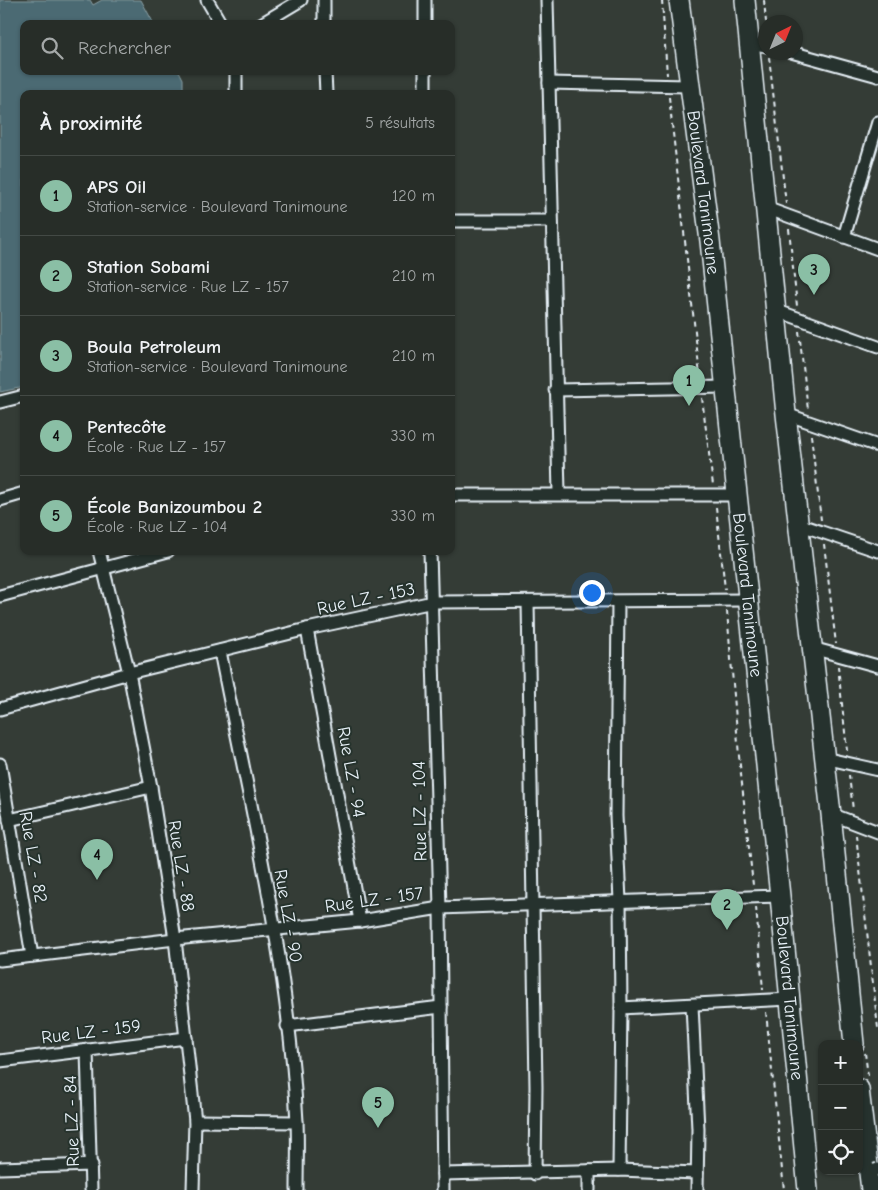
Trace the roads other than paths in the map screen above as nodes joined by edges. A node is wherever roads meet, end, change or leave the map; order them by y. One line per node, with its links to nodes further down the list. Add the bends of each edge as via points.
1 (207, 0): 8 (street)
2 (301, 0): 9 (street)
3 (324, 0): 10 (street)
4 (425, 0): 11 (street)
5 (547, 0): 19 (street)
6 (679, 0): 20 (main road, Boulevard Tanimoune)
7 (745, 0): 12 (main road)
8 (219, 20)
9 (268, 20)
10 (324, 20)
11 (425, 20)
12 (758, 44)
13 (803, 55): 18 (street)
14 (759, 60): 25 (main road)
15 (236, 75): 21 (street)
16 (325, 75): 22 (street)
17 (425, 75): 23 (street)
18 (878, 76)
19 (549, 83): 20 (street); 27 (street)
20 (688, 86): 32 (main road, Boulevard Tanimoune)
21 (236, 90)
22 (326, 90)
23 (425, 90)
24 (878, 122): 28 (street)
25 (766, 208): 28 (street); 30 (main road)
26 (455, 221): 27 (street)
27 (551, 221): 33 (street)
28 (844, 237): 29 (street)
29 (878, 249)
30 (775, 310): 31 (street); 36 (main road)
31 (878, 347)
32 (726, 388): 33 (street); 41 (main road, Boulevard Tanimoune)
33 (555, 390): 38 (street)
34 (20, 397): 35 (street)
35 (0, 402)
36 (786, 414): 37 (street); 43 (main road)
37 (878, 446)
38 (559, 493): 40 (street); 41 (street)
39 (20, 494): 42 (street)
40 (455, 495)
41 (737, 495): 50 (main road, Boulevard Tanimoune)
42 (0, 500)
43 (798, 524): 44 (street); 55 (main road)
44 (878, 551)
45 (100, 555): 48 (street, Rue LZ - 88)
46 (153, 555): 48 (street)
47 (430, 555): 51 (street, Rue LZ - 104)
48 (104, 568): 49 (street); 58 (street, Rue LZ - 88)
49 (0, 596)
50 (748, 600): 53 (street, Rue LZ - 153); 67 (main road, Boulevard Tanimoune)
51 (433, 602): 52 (street, Rue LZ - 153); 54 (street, Rue LZ - 153); 70 (street, Rue LZ - 104)
52 (528, 602): 53 (street, Rue LZ - 153); 69 (street)
53 (618, 602): 68 (street, via 616,816)
54 (307, 629): 56 (street, Rue LZ - 153); 71 (street, Rue LZ - 94)
55 (812, 648): 57 (street); 60 (main road)
56 (220, 651): 58 (street, Rue LZ - 153); 72 (street, Rue LZ - 90)
57 (878, 666)
58 (129, 674): 59 (street, Rue LZ - 153); 63 (street, Rue LZ - 88)
59 (0, 709)
60 (824, 758): 62 (street); 64 (main road)
61 (0, 764): 65 (street, Rue LZ - 82)
62 (878, 770)
63 (151, 787): 65 (street); 73 (street, Rue LZ - 88)
64 (831, 814): 66 (street); 82 (main road)
65 (9, 820): 74 (street, Rue LZ - 82)
66 (878, 832)
67 (780, 896): 68 (street, Rue LZ - 157); 76 (main road, Boulevard Tanimoune)
68 (620, 902): 69 (street, Rue LZ - 157); 79 (street)
69 (531, 903): 70 (street, Rue LZ - 157); 94 (street)
70 (440, 908): 71 (street, Rue LZ - 157); 78 (street, Rue LZ - 104)
71 (360, 921): 72 (street, Rue LZ - 157)
72 (274, 929): 73 (street, Rue LZ - 157); 80 (street, Rue LZ - 90)
73 (175, 939): 74 (street, Rue LZ - 157); 81 (street, Rue LZ - 88)
74 (32, 956): 75 (street, Rue LZ - 157)
75 (0, 960)
76 (790, 999): 77 (street); 102 (main road, Boulevard Tanimoune)
77 (692, 1004): 79 (street); 92 (street)
78 (441, 1007): 80 (street); 93 (street, Rue LZ - 104)
79 (621, 1008): 90 (street)
80 (288, 1026): 87 (street, Rue LZ - 90)
81 (186, 1038): 83 (street, Rue LZ - 159); 86 (street, Rue LZ - 88)
82 (854, 1040)
83 (87, 1050): 84 (street, Rue LZ - 159); 88 (street, Rue LZ - 84)
84 (0, 1061)
85 (863, 1114): 95 (main road)
86 (195, 1120): 87 (street); 97 (street, Rue LZ - 88)
87 (297, 1122): 98 (street, Rue LZ - 90)
88 (92, 1165): 89 (street); 96 (street, Rue LZ - 84)
89 (0, 1168)
90 (619, 1170): 91 (street); 92 (street)
91 (589, 1171): 94 (street); 100 (street)
92 (697, 1173): 101 (street)
93 (443, 1174): 94 (street); 99 (street, Rue LZ - 104)
94 (535, 1174)
95 (873, 1175)
96 (91, 1190)
97 (193, 1190)
98 (297, 1190)
99 (443, 1190)
100 (589, 1190)
101 (697, 1190)
102 (808, 1190)

